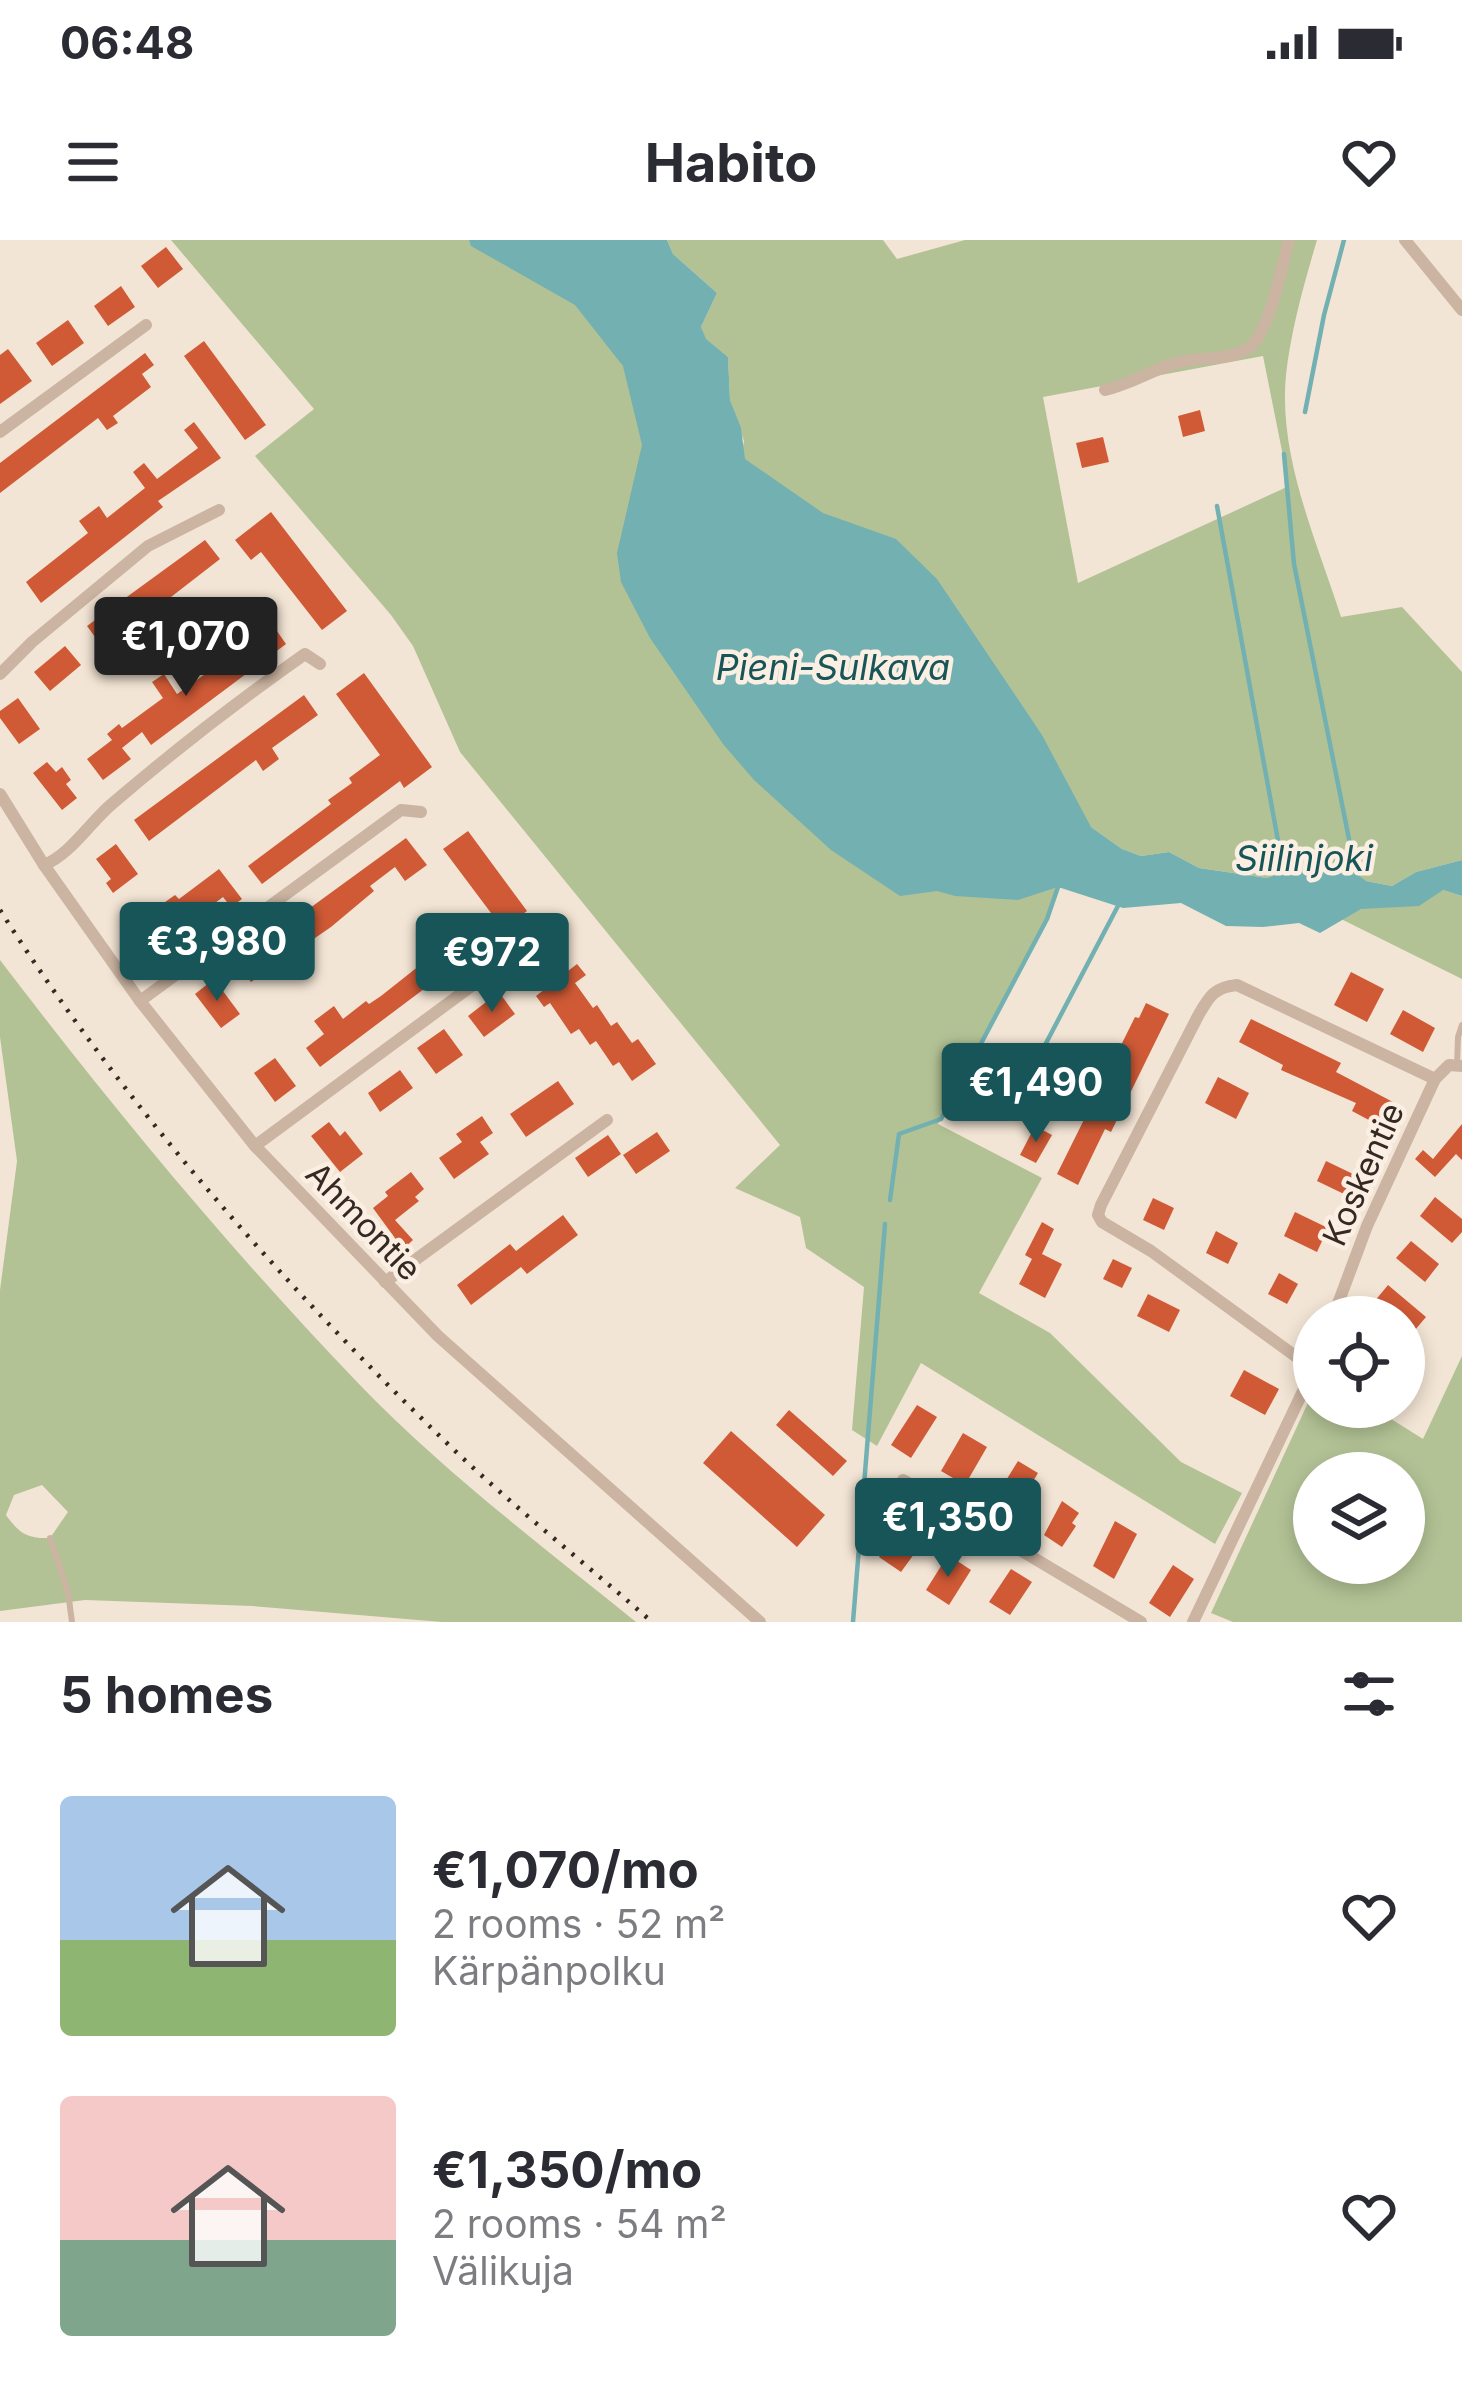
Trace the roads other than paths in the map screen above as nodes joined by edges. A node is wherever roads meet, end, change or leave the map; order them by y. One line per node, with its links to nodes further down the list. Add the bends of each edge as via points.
1 (1289, 240): 5 (street, via 1251,346)
2 (1405, 240): 3 (street)
3 (1462, 310)
4 (146, 326): 6 (street)
5 (1105, 390)
6 (0, 432)
7 (219, 510): 9 (street, via 148,546)
8 (320, 664): 12 (street, via 305,655 212,719)
9 (0, 674)
10 (0, 794): 12 (street, Ahmontie)
11 (421, 812): 14 (street, via 401,809)
12 (44, 865): 14 (street, Ahmontie)
13 (542, 952): 19 (street, via 512,956)
14 (140, 1001): 19 (street, Ahmontie)
15 (1462, 1025): 16 (lane)
16 (1460, 1066): 17 (street, Koskentie)
17 (1435, 1079): 21 (street, Koskentie); 22 (street, via 1237,985 1214,990 1198,1016 1098,1215)
18 (607, 1120): 20 (street)
19 (255, 1146): 20 (street, Ahmontie)
20 (385, 1282): 28 (street, Ahmontie)
21 (1341, 1296)
22 (1293, 1354)
23 (1293, 1414): 26 (street)
24 (903, 1480): 29 (street)
25 (50, 1538): 27 (lane)
26 (1197, 1621)
27 (72, 1622)
28 (760, 1622)
29 (1141, 1622)

